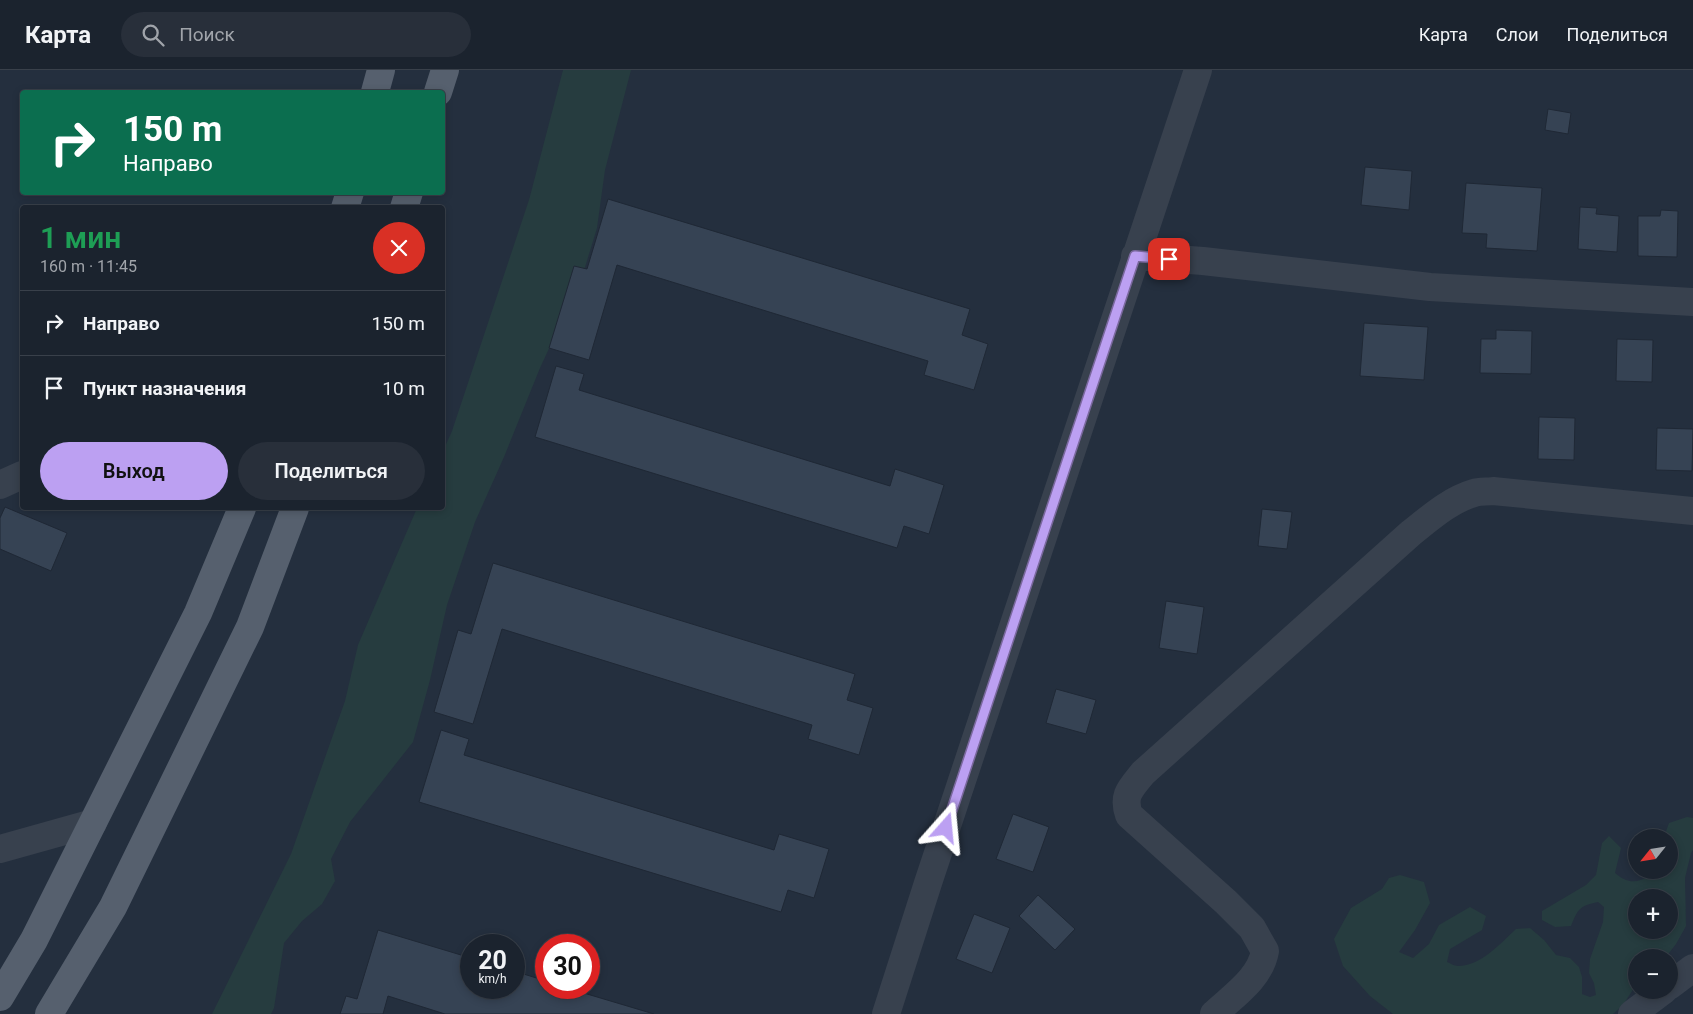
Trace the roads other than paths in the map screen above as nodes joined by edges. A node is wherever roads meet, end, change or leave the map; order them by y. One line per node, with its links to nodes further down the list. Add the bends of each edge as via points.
1 (380, 70): 4 (main road)
2 (445, 70): 5 (main road)
3 (1198, 70): 8 (street)
4 (375, 90)
5 (439, 90)
6 (347, 195): 7 (street)
7 (336, 205)
8 (1135, 256): 9 (street, via 1430,287); 22 (street)
9 (1693, 302)
10 (20, 477): 11 (street)
11 (0, 485)
12 (241, 510): 15 (main road, via 198,612)
13 (294, 510): 21 (main road, via 250,626 113,906)
14 (1693, 511): 23 (street, via 1494,491 1475,492 1459,499 1411,533 1143,773 1126,798 1130,815 1252,928 1265,952 1260,968 1252,978)
15 (93, 823): 16 (street); 19 (main road, via 34,940)
16 (0, 849)
17 (1693, 968): 18 (street)
18 (1678, 979)
19 (0, 997)
20 (1652, 999): 24 (street)
21 (49, 1014)
22 (886, 1014)
23 (1214, 1014)
24 (1632, 1014)

